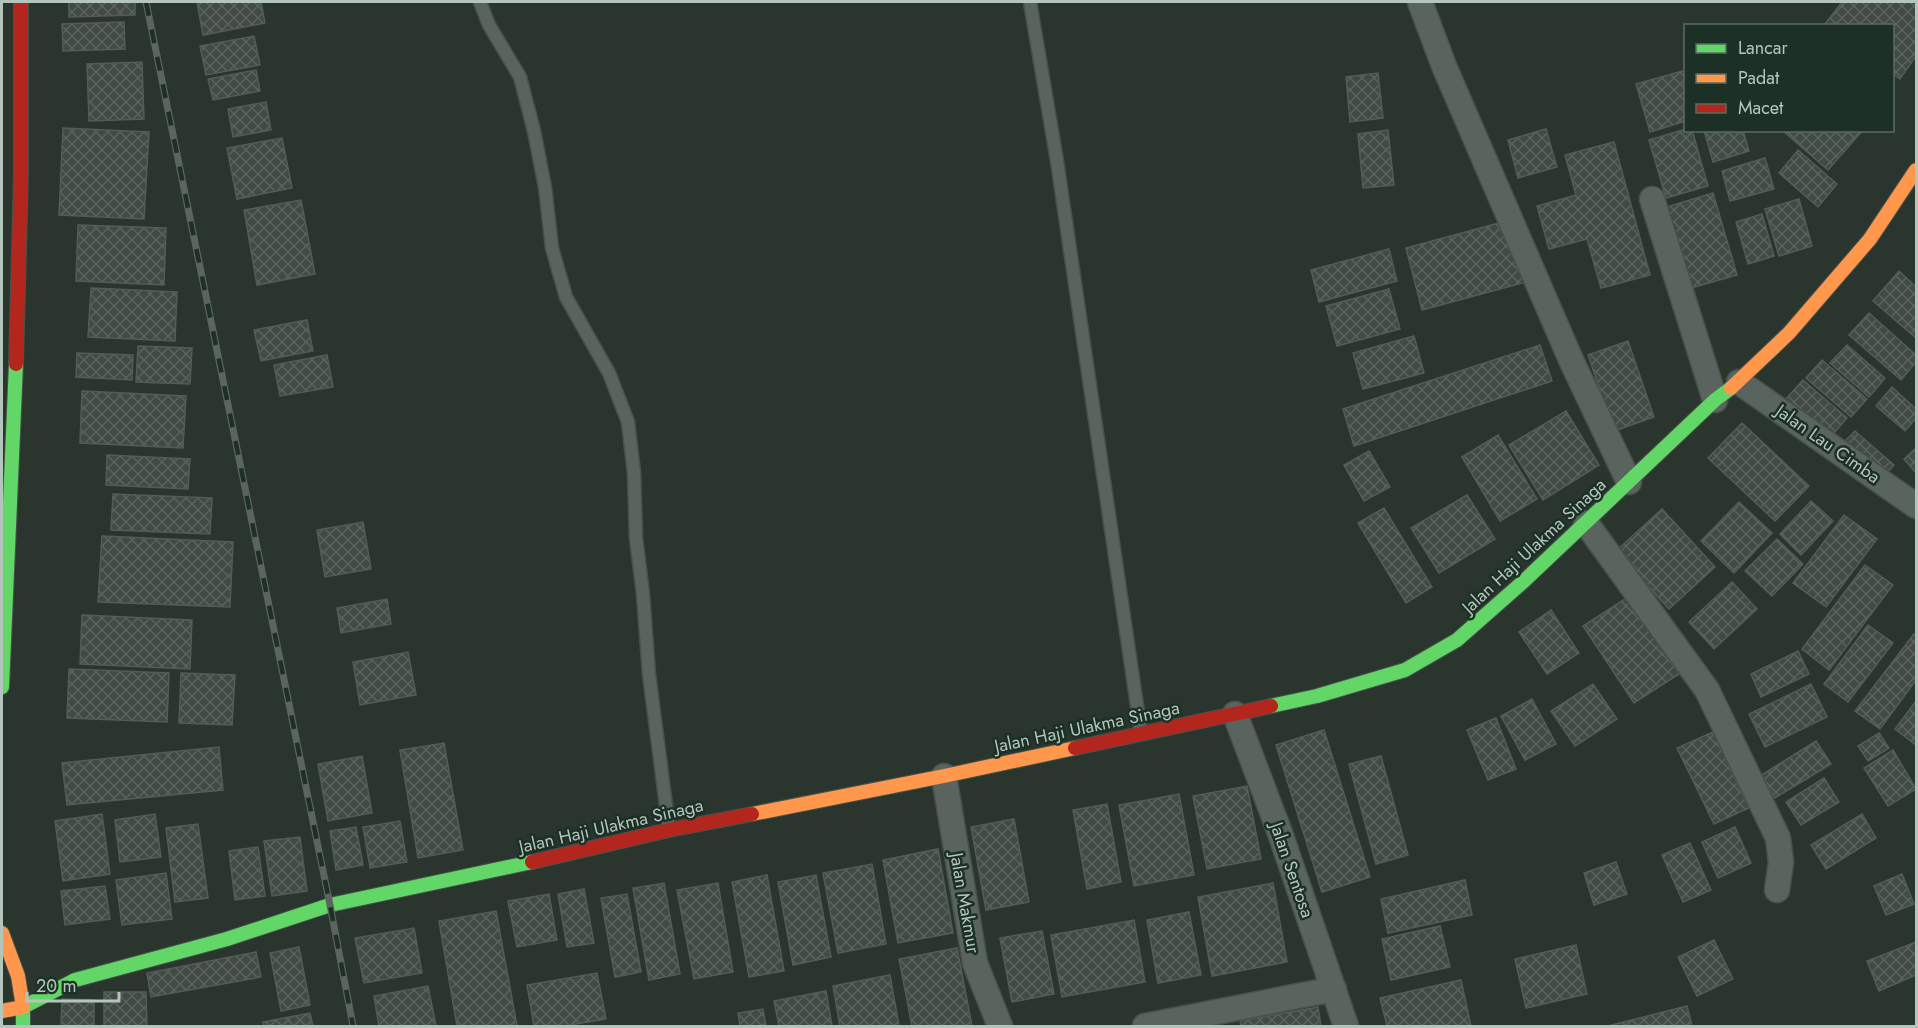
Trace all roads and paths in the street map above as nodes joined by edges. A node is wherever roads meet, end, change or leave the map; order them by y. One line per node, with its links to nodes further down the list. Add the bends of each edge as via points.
1 (21, 2): 7 (main road, via 23,86)
2 (480, 2): 17 (lane, via 520,77 545,187 552,248 566,297 609,373 628,422 649,674)
3 (1030, 2): 15 (lane)
4 (1420, 2): 10 (street, via 1443,66 1571,360)
5 (1917, 170): 8 (main road, Jalan Haji Ulakma Sinaga, via 1870,239 1789,333)
6 (1652, 200): 9 (street)
7 (11, 231): 13 (main road)
8 (1738, 381): 9 (main road, Jalan Haji Ulakma Sinaga); 11 (street, Jalan Lau Cimba)
9 (1715, 400): 10 (main road, Jalan Haji Ulakma Sinaga)
10 (1629, 482): 12 (main road, Jalan Haji Ulakma Sinaga)
11 (1917, 507)
12 (1586, 523): 14 (main road, Jalan Haji Ulakma Sinaga, via 1457,640 1405,670 1317,696); 18 (street, via 1707,690 1778,838 1781,862)
13 (2, 687)
14 (1235, 714): 15 (main road, Jalan Haji Ulakma Sinaga); 24 (street, Jalan Sentosa)
15 (1141, 734): 16 (main road, Jalan Haji Ulakma Sinaga)
16 (944, 776): 17 (main road, Jalan Haji Ulakma Sinaga); 28 (street, Jalan Makmur, via 975,963)
17 (669, 830): 23 (main road, Jalan Haji Ulakma Sinaga, via 330,905 227,939)
18 (1777, 890)
19 (2, 933): 20 (main road)
20 (24, 976): 21 (main road); 25 (main road)
21 (2, 978)
22 (52, 978): 23 (main road, Jalan Haji Ulakma Sinaga)
23 (75, 980): 25 (main road, Jalan Haji Ulakma Sinaga)
24 (1334, 989): 29 (street); 30 (street, Jalan Sentosa)
25 (23, 1006): 26 (main road, Jalan Haji Ulakma Sinaga); 27 (main road)
26 (2, 1011)
27 (23, 1026)
28 (1000, 1026)
29 (1145, 1026)
30 (1346, 1026)

